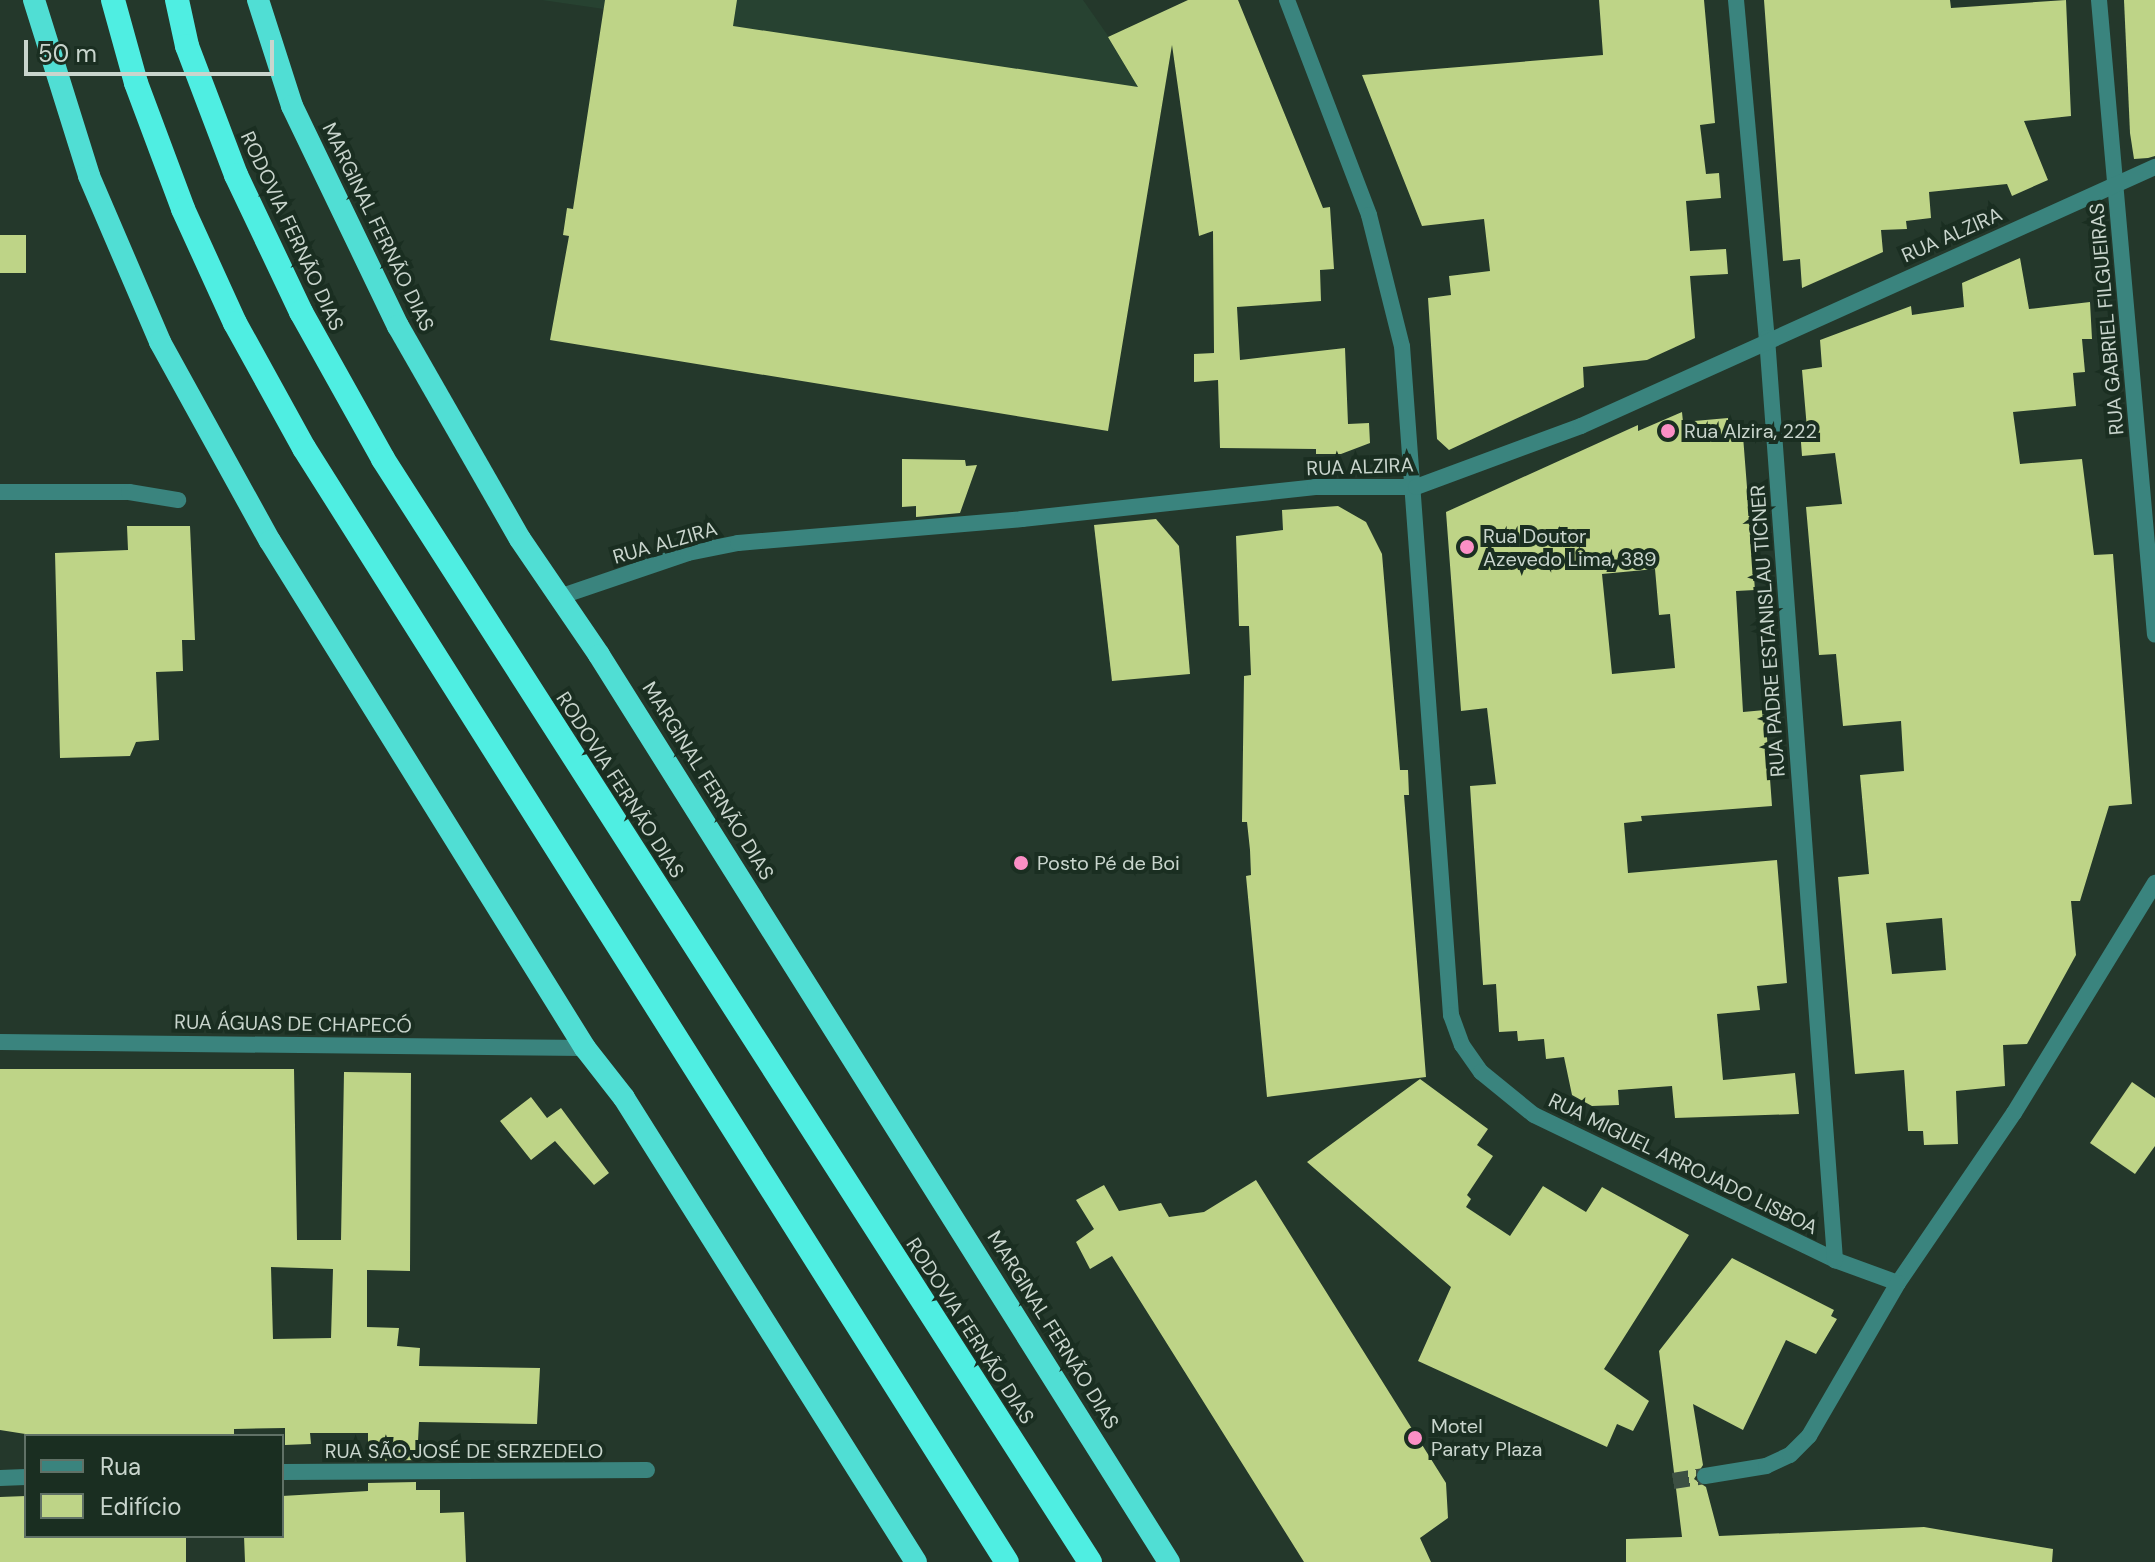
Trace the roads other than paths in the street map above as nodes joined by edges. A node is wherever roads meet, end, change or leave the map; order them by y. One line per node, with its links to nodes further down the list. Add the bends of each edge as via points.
1 (34, 0): 18 (highway, via 89,176 160,342 270,541)
2 (113, 0): 27 (highway, via 136,83 183,209 235,323 304,448)
3 (177, 0): 28 (highway, RODOVIA FERNÃO DIAS, via 187,46 236,175 301,312 383,459)
4 (258, 0): 14 (highway, MARGINAL FERNÃO DIAS, via 292,106 398,326)
5 (1287, 0): 11 (street, RUA MIGUEL ARROJADO LISBOA, via 1369,215 1402,346)
6 (1736, 0): 10 (street, RUA PADRE ESTANISLAU TICNER)
7 (2099, 0): 9 (street, RUA GABRIEL FILGUEIRAS)
8 (2155, 167): 9 (street, RUA ALZIRA)
9 (2115, 185): 10 (street, RUA ALZIRA); 15 (street, RUA GABRIEL FILGUEIRAS)
10 (1767, 338): 11 (street, RUA ALZIRA, via 1581,426); 19 (street, RUA PADRE ESTANISLAU TICNER)
11 (1416, 487): 14 (street, RUA ALZIRA, via 1315,487 738,543 688,553); 19 (street, RUA MIGUEL ARROJADO LISBOA, via 1451,1015 1462,1045 1481,1072 1534,1115)
12 (0, 492): 13 (street, via 129,492)
13 (178, 500)
14 (559, 597): 29 (highway, MARGINAL FERNÃO DIAS)
15 (2155, 635)
16 (2155, 883): 20 (street, via 2014,1113)
17 (0, 1042): 18 (street, RUA ÁGUAS DE CHAPECÓ)
18 (585, 1048): 26 (highway, via 624,1098)
19 (1835, 1260): 20 (street, RUA MIGUEL ARROJADO LISBOA)
20 (1898, 1283): 23 (street, via 1809,1436 1790,1455 1766,1466)
21 (647, 1470): 22 (street, RUA SÃO JOSÉ DE SERZEDELO)
22 (284, 1472)
23 (1705, 1476)
24 (24, 1477): 25 (street)
25 (0, 1478)
26 (916, 1562)
27 (1007, 1562)
28 (1090, 1562)
29 (1169, 1562)

